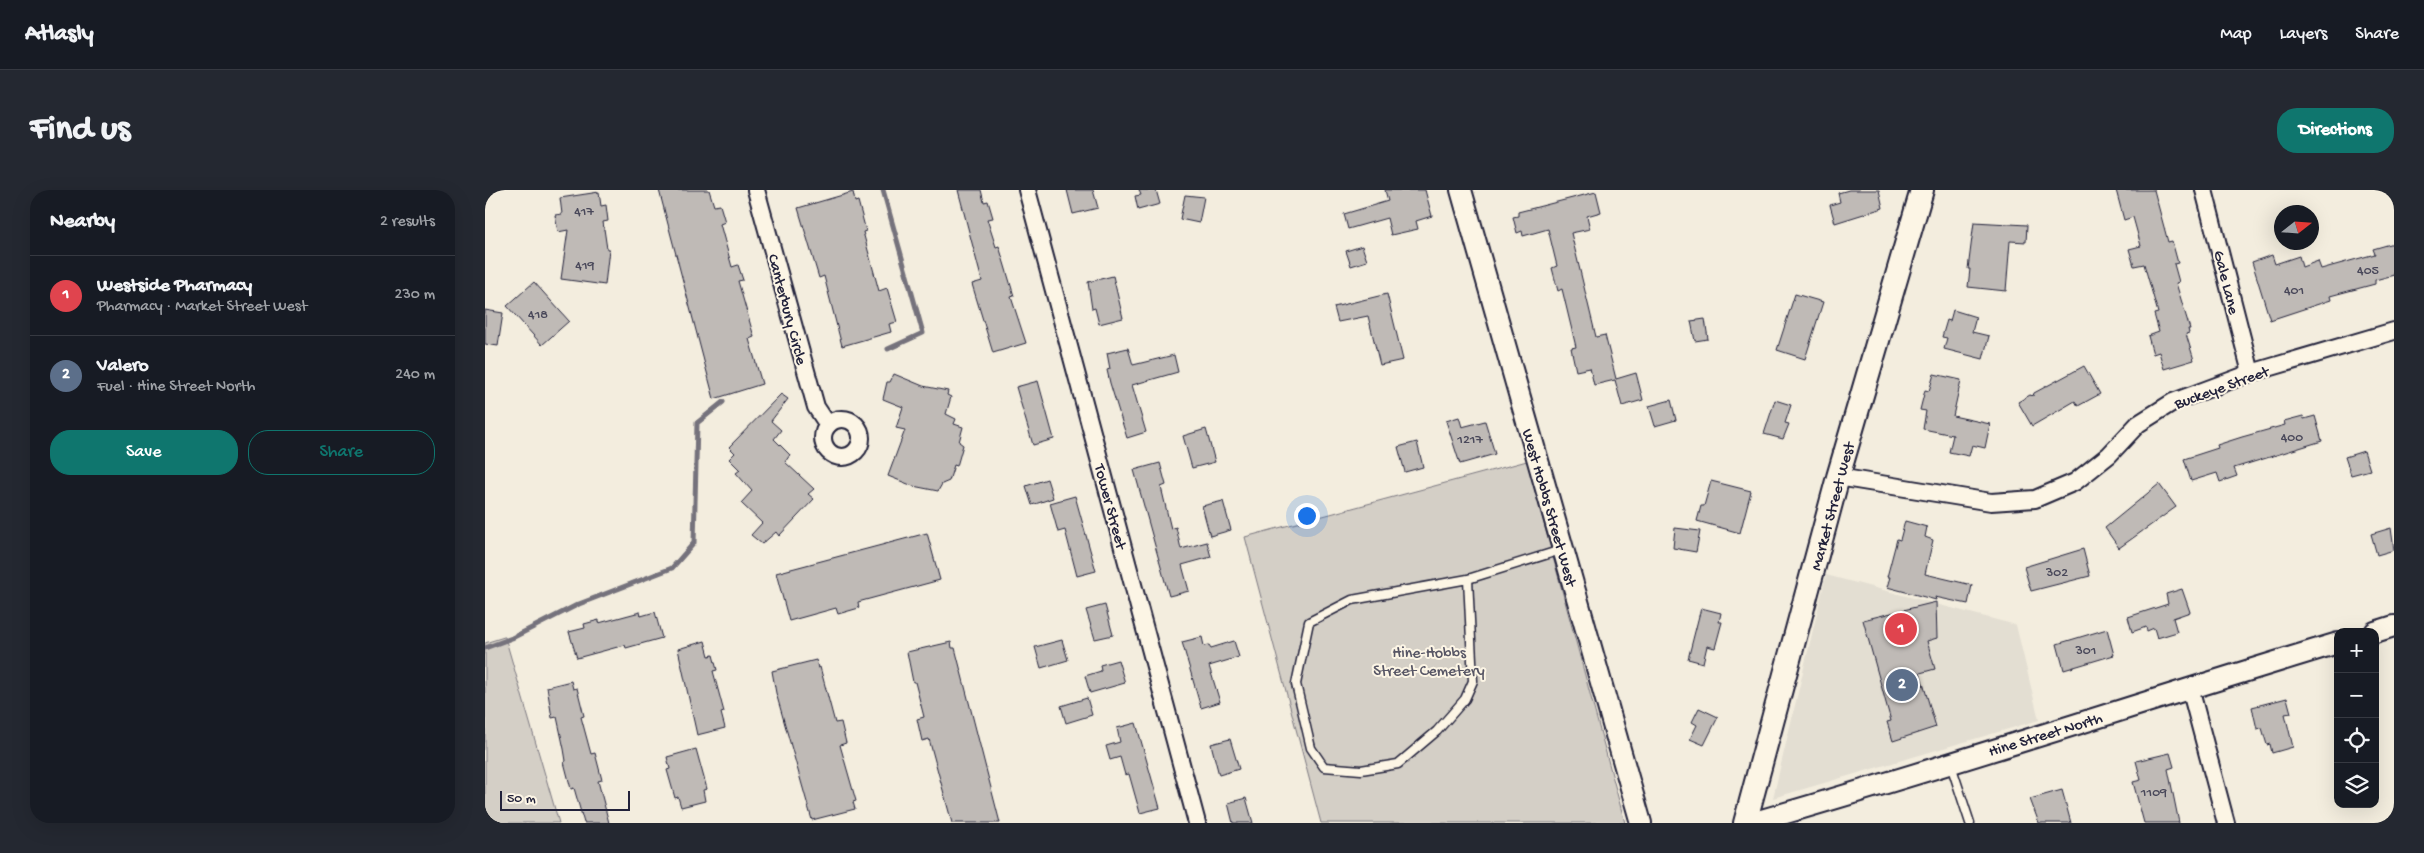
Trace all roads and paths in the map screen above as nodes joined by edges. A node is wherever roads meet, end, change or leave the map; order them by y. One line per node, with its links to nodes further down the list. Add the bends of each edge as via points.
1 (757, 190): 8 (street, Canterbury Circle, via 816,407)
2 (1027, 190): 17 (street, Tower Street)
3 (1461, 190): 10 (street, West Hobbs Street West)
4 (1922, 190): 9 (main road, Market Street West)
5 (2204, 190): 7 (street, Gale Lane)
6 (2394, 331): 7 (street, Buckeye Street)
7 (2251, 373): 9 (street, Buckeye Street, via 2173,402 2138,424 2109,455 2075,482 2035,499 1991,502)
8 (828, 425)
9 (1838, 477): 19 (main road, Market Street West)
10 (1563, 549): 11 (lane); 18 (street, West Hobbs Street West)
11 (1468, 579): 11 (lane, via 1352,600 1309,622 1296,684 1311,748 1324,767 1361,770 1397,764 1437,731 1465,698 1473,682)
12 (2394, 626): 13 (street)
13 (2379, 631)
14 (2334, 644): 15 (street, Hine Street North)
15 (2190, 688): 16 (street, Hine Street North); 22 (street)
16 (1951, 763): 20 (street, Hine Street North, via 1894,783); 21 (lane)
17 (1197, 823)
18 (1641, 823)
19 (1745, 823)
20 (1751, 823)
21 (1970, 823)
22 (2226, 823)

